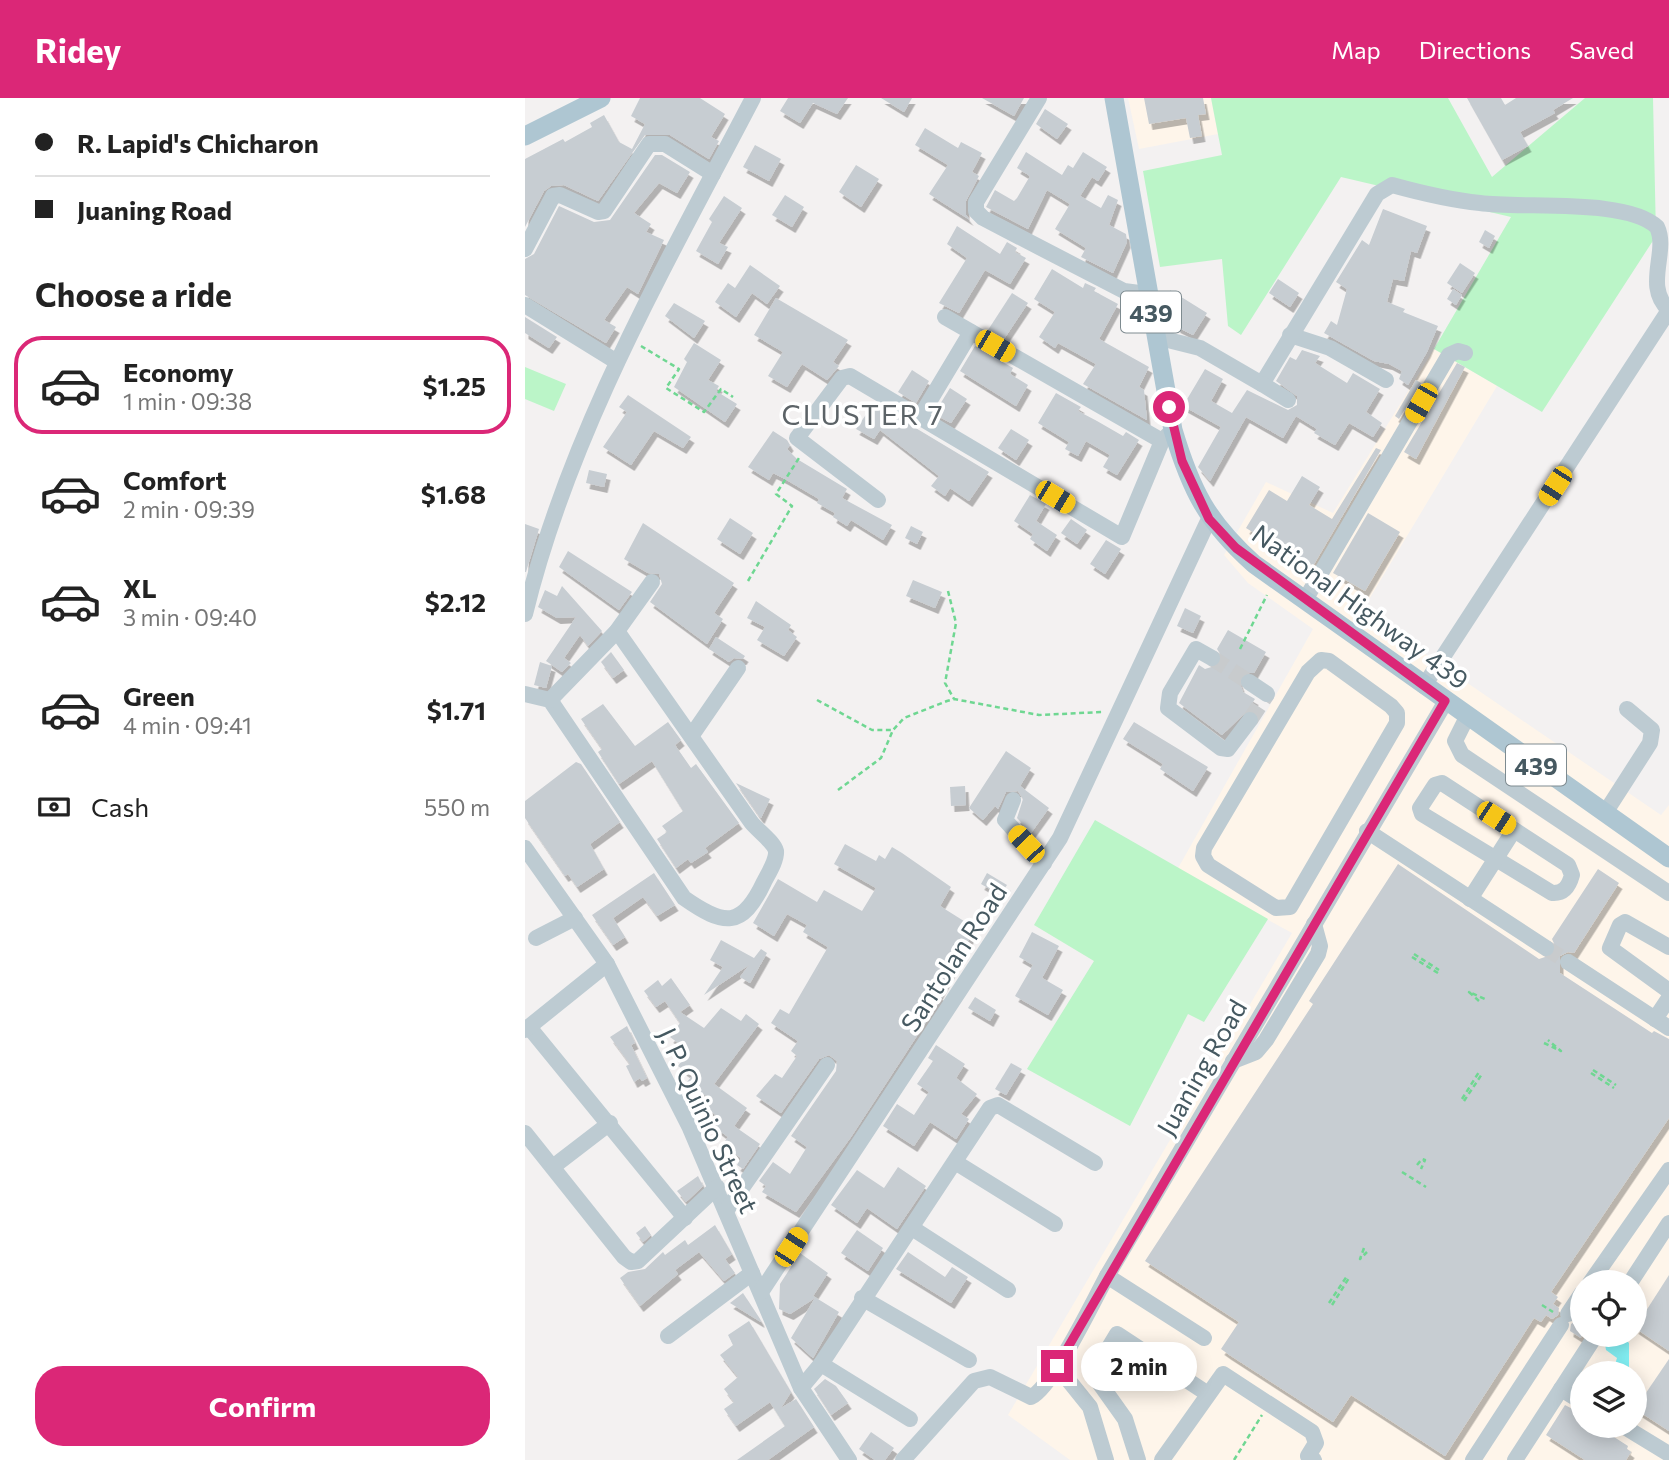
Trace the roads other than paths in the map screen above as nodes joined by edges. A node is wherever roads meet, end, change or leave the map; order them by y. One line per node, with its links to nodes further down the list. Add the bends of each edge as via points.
1 (601, 98): 5 (main road)
2 (753, 98): 6 (street)
3 (1039, 98): 8 (street, via 976,202 976,211 1124,291)
4 (1114, 98): 8 (main road, National Highway 439 / 439)
5 (525, 136)
6 (713, 174): 7 (street, via 665,144 649,144 604,211 553,196); 16 (street)
7 (525, 249)
8 (1147, 294): 14 (main road, National Highway 439 / 439)
9 (525, 305): 16 (street)
10 (1669, 310): 13 (street, via 1660,302 1657,288 1666,247 1660,231 1646,218 1604,209 1482,204 1392,185 1381,188); 31 (street)
11 (945, 317): 12 (street)
12 (971, 332): 20 (street); 21 (street)
13 (1290, 335): 17 (street, via 1331,348); 18 (street)
14 (1156, 337): 18 (street, via 1199,348); 21 (main road, National Highway 439 / 439)
15 (1465, 353): 25 (street, via 1449,355)
16 (617, 362): 26 (street, via 541,548)
17 (1386, 380)
18 (1262, 384): 19 (street)
19 (1288, 400)
20 (920, 417): 21 (street, via 1122,537); 22 (street, via 850,376 842,379 797,438)
21 (1168, 436): 23 (main road, National Highway 439 / 439)
22 (878, 500)
23 (1209, 519): 25 (main road, National Highway 439 / 439, via 1254,564); 47 (street, Santolan Road, via 1082,794)
24 (652, 582): 27 (street)
25 (1305, 600): 31 (main road, National Highway 439 / 439)
26 (525, 614)
27 (617, 631): 34 (street); 39 (street)
28 (1212, 658): 38 (street, via 1196,649 1170,694 1168,708 1221,748 1228,749)
29 (738, 668): 39 (street)
30 (1249, 682): 33 (street)
31 (1424, 686): 35 (main road, National Highway 439 / 439)
32 (525, 694): 34 (street)
33 (1267, 694)
34 (550, 700): 39 (street, via 684,898 708,912 738,918 761,888 776,852)
35 (1445, 701): 37 (main road, National Highway 439 / 439); 43 (street, Juaning Road)
36 (1627, 709): 41 (street, via 1652,730 1650,743)
37 (1467, 717): 41 (main road, National Highway 439 / 439); 49 (street, via 1455,741 1462,755)
38 (1250, 720)
39 (692, 735)
40 (1013, 800): 47 (street, via 1005,820)
41 (1605, 813): 46 (main road, National Highway 439 / 439)
42 (1514, 830): 45 (street); 45 (street, via 1568,865 1570,882 1559,893 1552,893); 45 (street, via 1442,783 1435,785 1420,808 1422,814)
43 (1367, 831): 50 (street); 51 (street, Juaning Road)
44 (525, 848): 52 (street, J. P. Quinio Street)
45 (1497, 858): 50 (street)
46 (1669, 858)
47 (1044, 863): 80 (street, Santolan Road)
48 (1299, 892): 48 (street, via 1290,907 1276,908 1208,865 1203,856 1308,672 1321,660 1329,661 1391,706 1397,723); 51 (street)
49 (1669, 893)
50 (1470, 898): 55 (street)
51 (1324, 906): 78 (street, Juaning Road)
52 (575, 918): 53 (street); 57 (street, J. P. Quinio Street)
53 (535, 938)
54 (1669, 947): 58 (street, via 1625,922 1610,948)
55 (1546, 948)
56 (1568, 962): 60 (street)
57 (607, 964): 61 (street); 69 (street, J. P. Quinio Street)
58 (1669, 990)
59 (1669, 998): 60 (street)
60 (1662, 1024)
61 (527, 1028): 63 (street)
62 (827, 1065): 70 (street)
63 (610, 1123): 67 (street); 71 (street)
64 (525, 1133): 67 (street)
65 (955, 1162): 66 (street, via 990,1108 998,1105); 73 (street); 74 (street)
66 (1095, 1163)
67 (554, 1167): 71 (street, via 631,1262 638,1261)
68 (1669, 1170): 75 (street)
69 (717, 1187): 70 (street, J. P. Quinio Street); 71 (street)
70 (726, 1211): 77 (street, J. P. Quinio Street)
71 (685, 1218)
72 (1669, 1223): 76 (street)
73 (1055, 1224)
74 (912, 1228): 79 (street); 81 (street)
75 (1599, 1270)
76 (1638, 1270)
77 (752, 1273): 80 (street, J. P. Quinio Street); 83 (street)
78 (1107, 1276): 84 (street); 88 (street, Juaning Road)
79 (1008, 1290)
80 (761, 1292): 89 (street, J. P. Quinio Street)
81 (862, 1298): 86 (street); 87 (street)
82 (1570, 1310): 102 (street)
83 (668, 1336)
84 (1204, 1338)
85 (1588, 1347): 90 (street)
86 (969, 1360)
87 (821, 1364): 89 (street); 93 (street)
88 (1057, 1366): 97 (street, Juaning Road, via 1031,1397 990,1377 974,1381); 98 (street, via 1090,1407)
89 (801, 1388): 96 (street, J. P. Quinio Street)
90 (1561, 1389): 92 (street); 103 (street)
91 (1207, 1394): 99 (street, via 1117,1334 1093,1374 1125,1419); 100 (street); 101 (street, via 1220,1376 1228,1374 1312,1432 1316,1443 1308,1456)
92 (1570, 1395)
93 (910, 1419)
94 (1643, 1438): 95 (street)
95 (1669, 1454)
96 (849, 1460)
97 (903, 1460)
98 (1106, 1460)
99 (1138, 1460)
100 (1162, 1460)
101 (1314, 1460)
102 (1473, 1460)
103 (1515, 1460)

